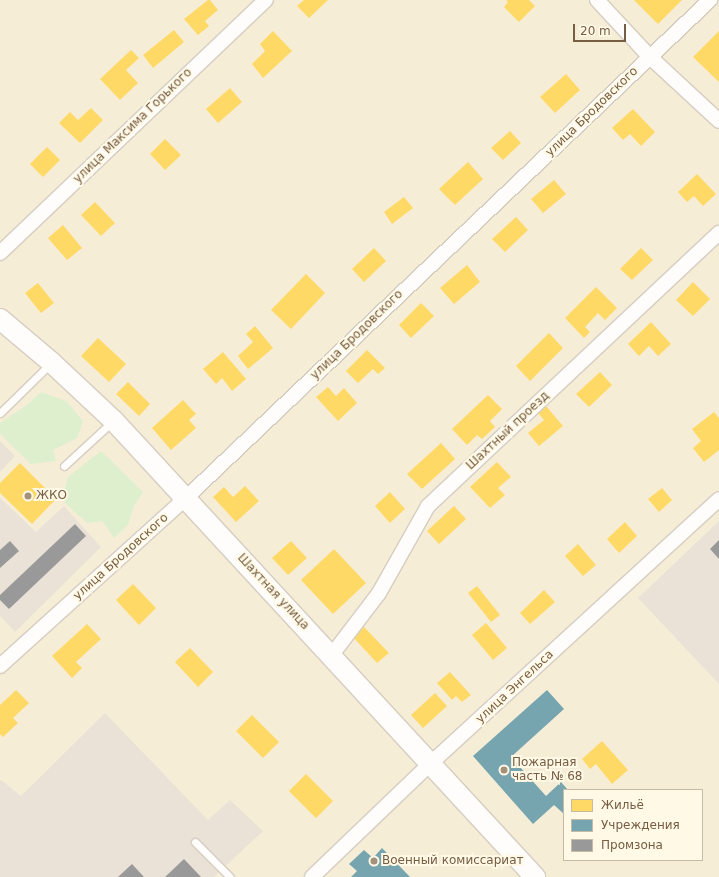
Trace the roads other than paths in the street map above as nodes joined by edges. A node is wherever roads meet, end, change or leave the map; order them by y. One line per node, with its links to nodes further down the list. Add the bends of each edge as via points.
1 (266, 0): 7 (street, улица Максима Горького)
2 (597, 0): 4 (street)
3 (710, 0): 4 (street, улица Бродовского)
4 (650, 57): 5 (street); 13 (street, улица Бродовского)
5 (719, 121)
6 (719, 233): 15 (street, Шахтный проезд, via 428,506 379,592)
7 (0, 253)
8 (0, 319): 9 (main road, Шахтная улица)
9 (51, 362): 10 (lane); 11 (main road, Шахтная улица)
10 (0, 413)
11 (114, 421): 12 (lane); 13 (main road, Шахтная улица)
12 (64, 466)
13 (186, 498): 15 (main road, Шахтная улица); 16 (street, улица Бродовского)
14 (719, 499): 17 (street, улица Энгельса)
15 (331, 656): 17 (main road, Шахтная улица)
16 (0, 666)
17 (430, 764): 20 (street, улица Энгельса); 21 (main road, Шахтная улица)
18 (195, 842): 19 (lane)
19 (230, 877)
20 (312, 877)
21 (535, 877)

